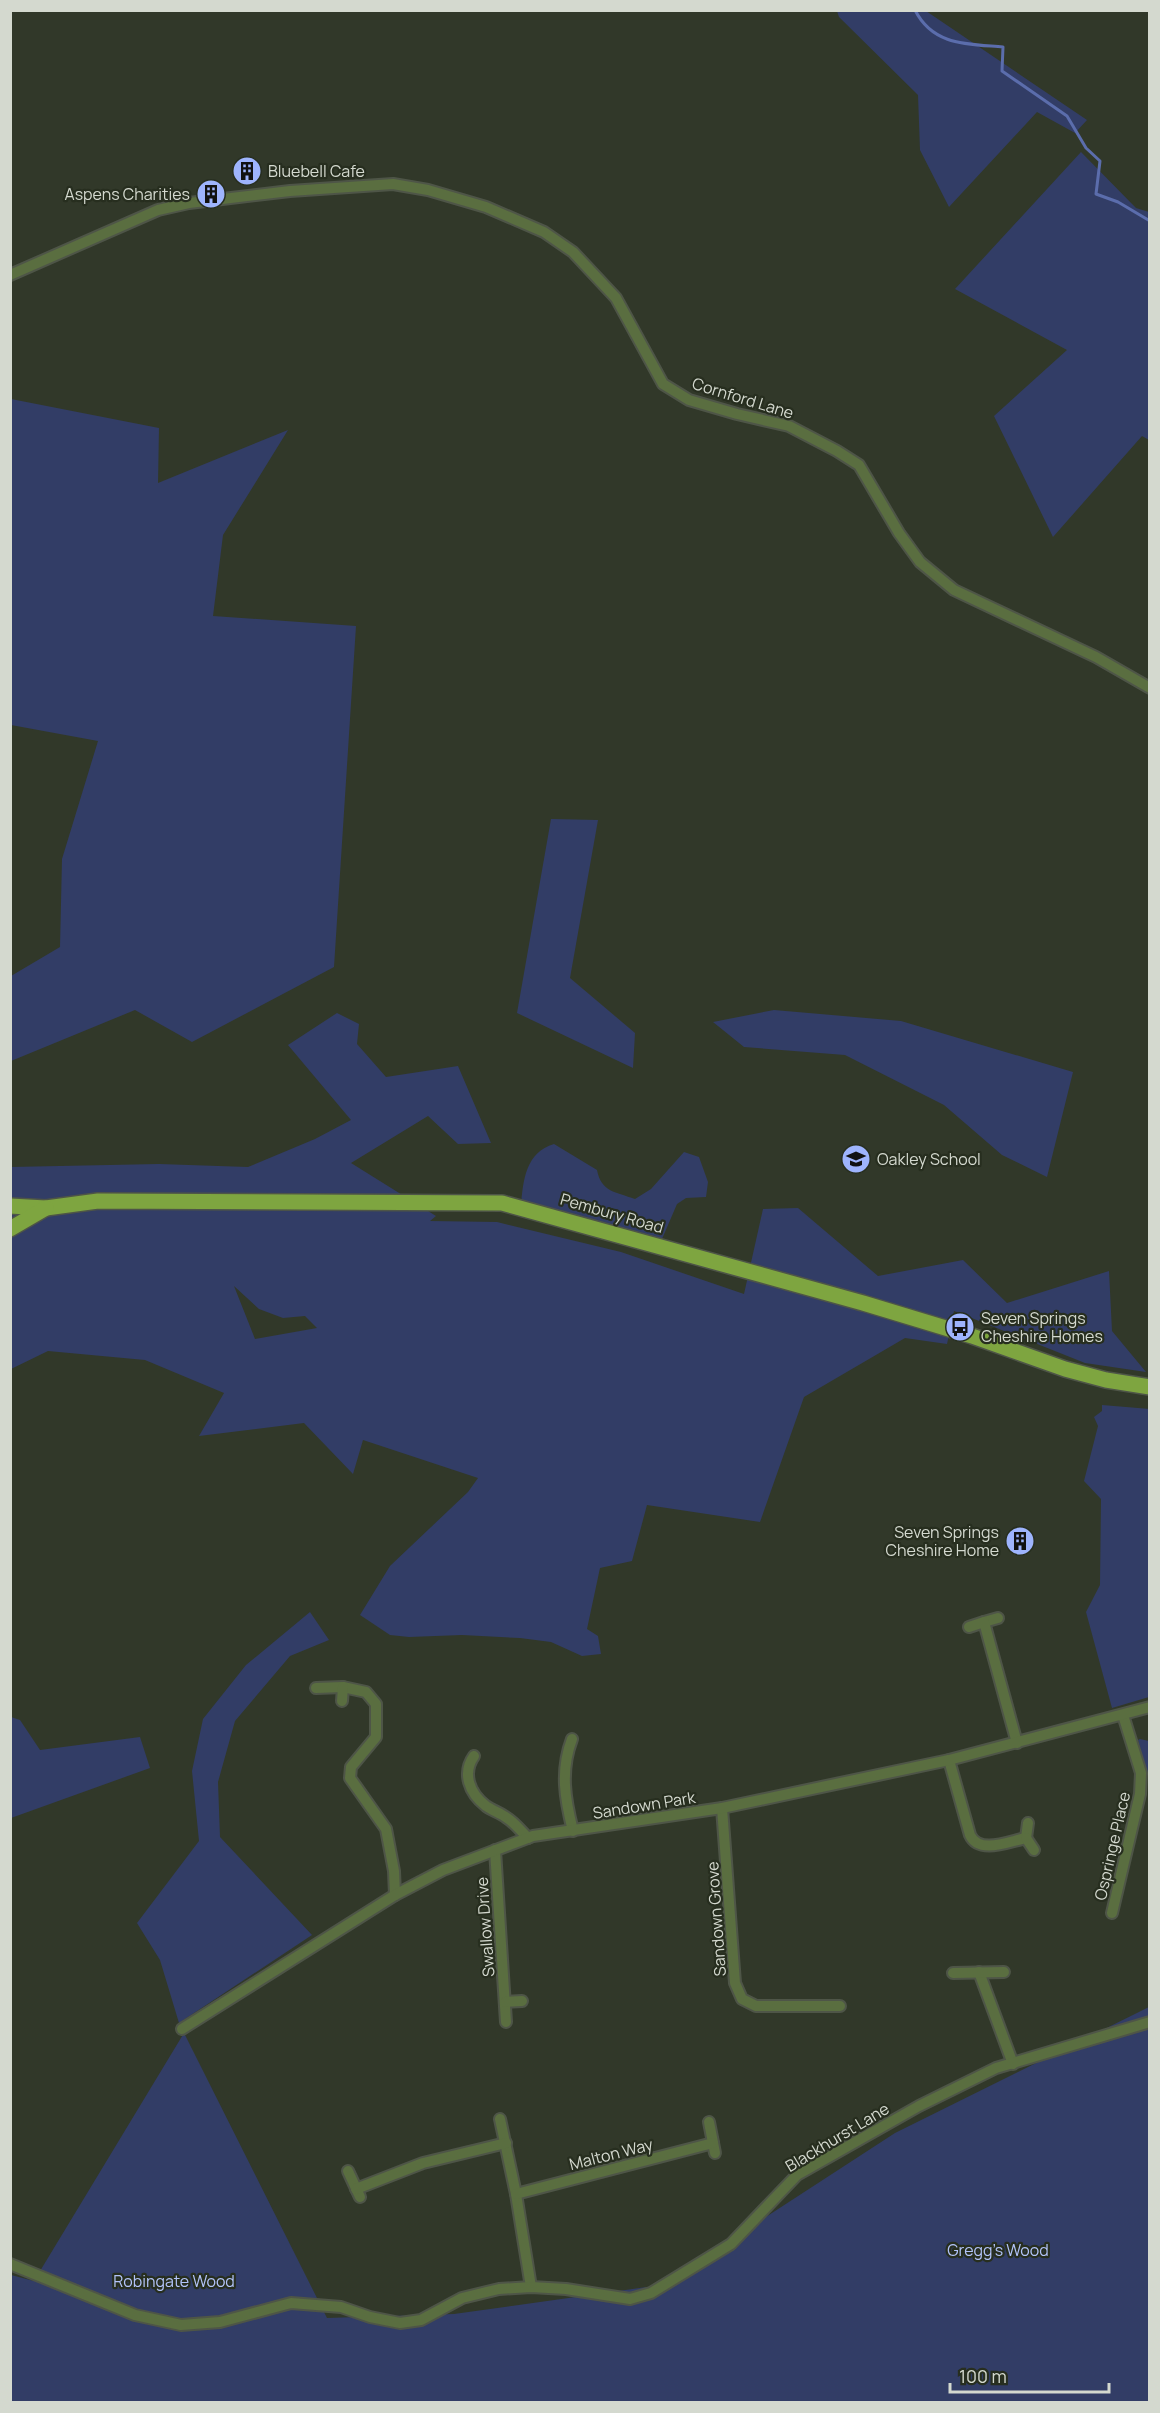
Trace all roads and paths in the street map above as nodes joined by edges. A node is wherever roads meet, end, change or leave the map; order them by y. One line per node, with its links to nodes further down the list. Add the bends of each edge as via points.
1 (10, 275): 2 (street, Cornford Lane, via 158,210 189,203 393,184 486,207 544,232 573,252 616,298 663,384 688,400 789,426 837,451 859,465 920,562 954,590 1096,657)
2 (1149, 688)
3 (10, 1206): 4 (main road, Pembury Road)
4 (46, 1208): 5 (main road, Pembury Road); 6 (main road, Pembury Road, via 98,1201 521,1206 864,1303 1065,1369)
5 (10, 1229)
6 (1149, 1387)
7 (998, 1618): 8 (street)
8 (984, 1622): 9 (street); 16 (street)
9 (969, 1626)
10 (316, 1688): 11 (street)
11 (343, 1688): 12 (street); 26 (street, via 366,1692 376,1704 376,1737 351,1767 350,1778 386,1829)
12 (342, 1701)
13 (1149, 1707): 14 (street, Sandown Park)
14 (1123, 1715): 16 (street, Sandown Park); 27 (street, Ospringe Place, via 1141,1773 1140,1794)
15 (572, 1739): 21 (street, via 563,1783)
16 (1017, 1743): 18 (street, Sandown Park)
17 (474, 1756): 22 (street, via 468,1765 473,1793 486,1806 509,1818)
18 (949, 1760): 19 (street, Sandown Park); 23 (street, via 974,1842 982,1846)
19 (722, 1808): 21 (street, Sandown Park); 33 (street, Sandown Grove, via 735,1983 742,1999 756,2006)
20 (1028, 1823): 23 (street)
21 (573, 1831): 22 (street, Sandown Park)
22 (528, 1838): 24 (street, Sandown Park)
23 (1026, 1838): 25 (street)
24 (495, 1850): 26 (street, Sandown Park, via 443,1870); 32 (street, Swallow Drive)
25 (1034, 1850)
26 (394, 1896): 36 (street, Sandown Park)
27 (1112, 1913)
28 (979, 1972): 29 (street); 30 (street); 37 (street)
29 (1004, 1972)
30 (953, 1973)
31 (522, 2001): 32 (street)
32 (505, 2002): 34 (street, Swallow Drive)
33 (840, 2006)
34 (506, 2022)
35 (1149, 2022): 37 (street, Blackhurst Lane)
36 (182, 2029)
37 (1013, 2064): 44 (street, Blackhurst Lane, via 996,2068 919,2106 797,2175 731,2244 651,2293 630,2299)
38 (500, 2119): 40 (street)
39 (709, 2122): 42 (street, Malton Way, via 714,2148)
40 (506, 2143): 41 (street, via 423,2163 358,2193); 42 (street)
41 (348, 2171)
42 (516, 2194): 44 (street)
43 (10, 2264): 44 (street, Blackhurst Lane, via 135,2315 181,2325 220,2322 291,2303 341,2307 400,2323 421,2320 462,2298 499,2289)
44 (531, 2287)

